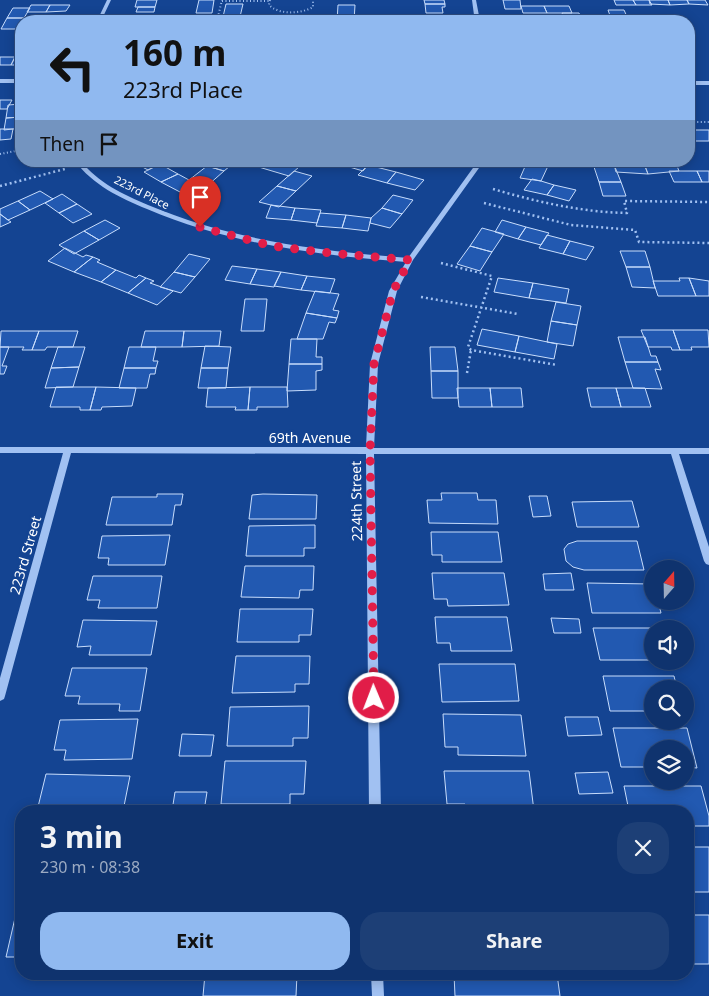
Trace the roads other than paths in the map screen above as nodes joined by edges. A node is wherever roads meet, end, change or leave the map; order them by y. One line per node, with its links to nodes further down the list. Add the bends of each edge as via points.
1 (108, 0): 3 (street)
2 (474, 0): 4 (street)
3 (102, 15)
4 (477, 15)
5 (0, 81): 6 (street)
6 (15, 82)
7 (695, 83): 8 (street)
8 (709, 83)
9 (84, 167): 11 (street, 223rd Place, via 112,191 167,217 233,236 272,246)
10 (477, 167): 11 (street, 224th Street)
11 (410, 260): 14 (street, 224th Street, via 393,291 374,364)
12 (0, 450): 13 (street, 69th Avenue)
13 (68, 450): 14 (street, 69th Avenue); 18 (street, 223rd Street)
14 (370, 451): 15 (street, 69th Avenue); 19 (street, 224th Street)
15 (674, 451): 16 (street, 69th Avenue); 17 (street)
16 (709, 451)
17 (709, 561)
18 (0, 696)
19 (375, 805)
20 (378, 980): 21 (street)
21 (378, 996)

